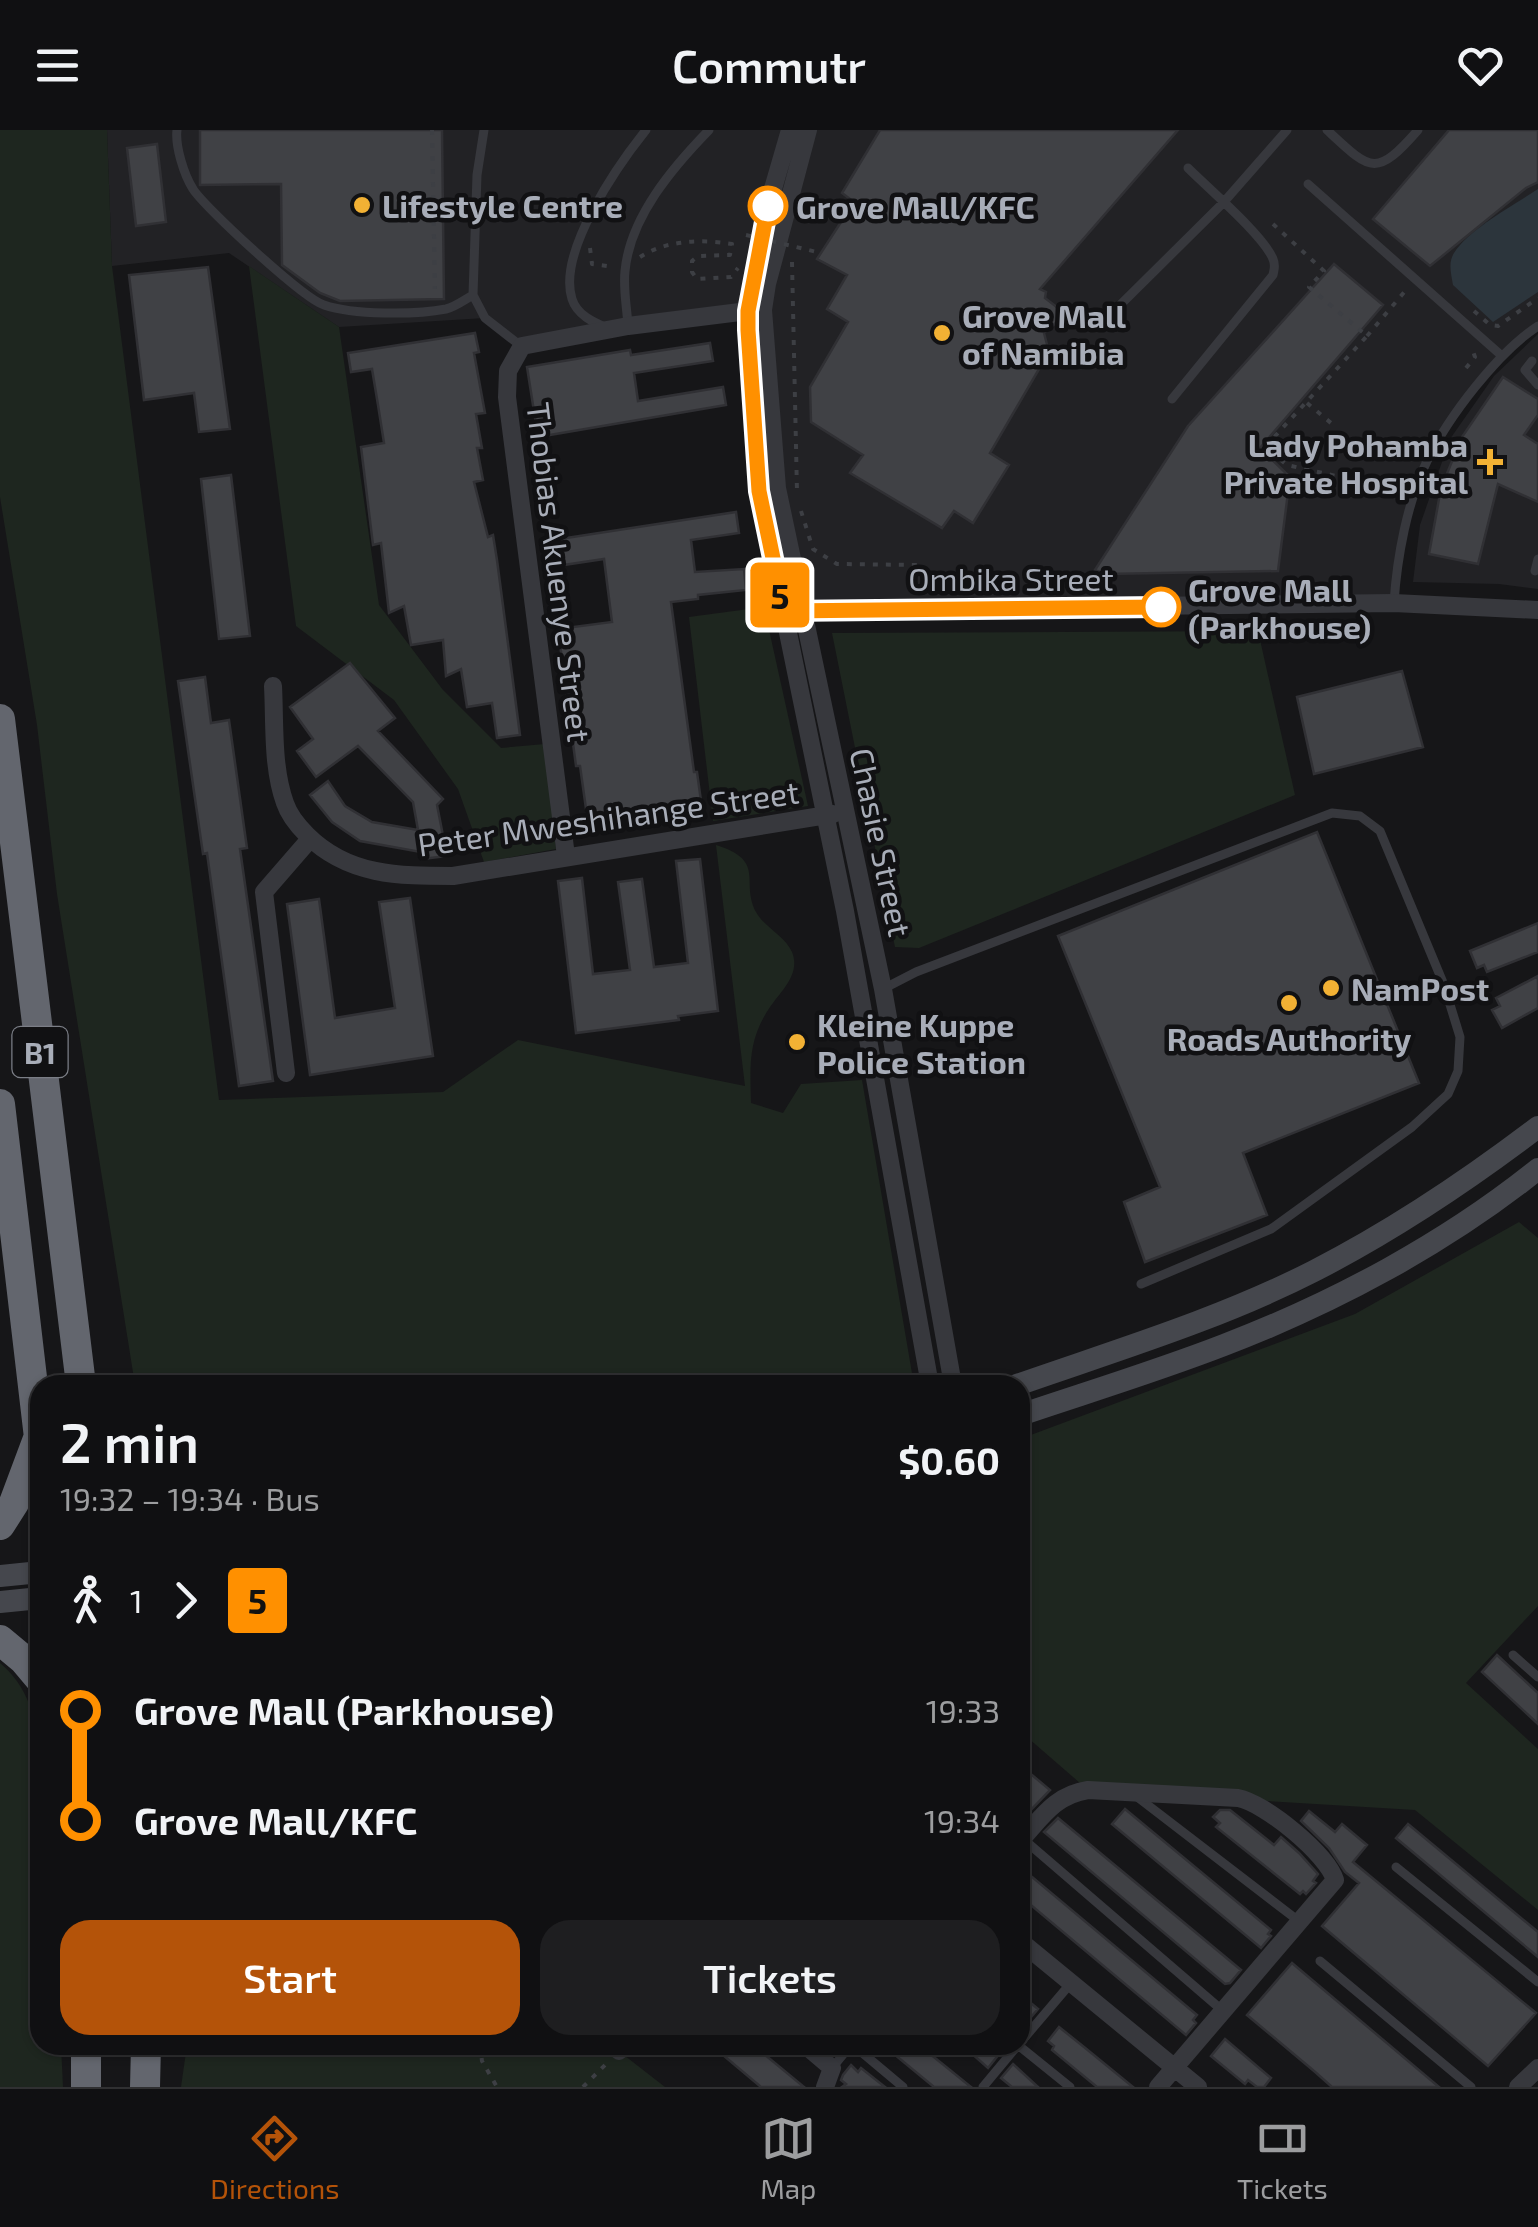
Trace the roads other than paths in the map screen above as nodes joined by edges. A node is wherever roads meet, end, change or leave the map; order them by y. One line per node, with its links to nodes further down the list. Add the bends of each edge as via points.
1 (176, 130): 13 (lane, via 192,188 320,304 367,311 449,309)
2 (484, 130): 13 (lane)
3 (646, 130): 18 (lane, via 592,208 574,260 572,302)
4 (709, 130): 16 (lane, via 643,215 625,267)
5 (808, 130): 14 (street, Chasie Street)
6 (1287, 130): 12 (lane)
7 (1328, 130): 8 (lane, via 1359,160 1377,165 1394,158)
8 (1418, 130)
9 (785, 135): 14 (street, Chasie Street, via 768,206)
10 (1188, 168): 12 (lane)
11 (1308, 184): 20 (lane)
12 (1222, 204): 15 (lane); 23 (lane, via 1273,258 1273,276)
13 (473, 295): 19 (lane, via 485,318)
14 (756, 310): 16 (street); 27 (street, Chasie Street)
15 (1104, 321)
16 (628, 326): 18 (street)
17 (1538, 326): 20 (lane)
18 (609, 330): 19 (street)
19 (522, 346): 34 (street, Thobias Akuenye Street, via 508,372 507,398)
20 (1502, 356): 26 (lane, via 1428,459)
21 (1532, 361): 22 (lane, via 1521,372)
22 (1538, 385)
23 (1172, 399)
24 (1538, 559): 25 (lane)
25 (1535, 572)
26 (1394, 603): 27 (street, Ombika Street); 28 (street, Ombika Street)
27 (793, 610): 31 (street, Chasie Street); 32 (street, Chasie Street)
28 (1538, 610)
29 (273, 686): 33 (street, Peter Mweshihange Street, via 285,804)
30 (0, 719): 42 (highway, B1)
31 (845, 812): 32 (street, Peter Mweshihange Street); 35 (street, Chasie Street)
32 (824, 816): 34 (street, Peter Mweshihange Street); 43 (street, Chasie Street)
33 (310, 839): 34 (street, Peter Mweshihange Street, via 355,868 396,876 453,876); 36 (street, via 264,892)
34 (566, 856)
35 (882, 989): 40 (lane, via 1332,813 1360,816 1380,832 1460,1036 1458,1071 1448,1094 1270,1229); 44 (street, Chasie Street)
36 (286, 1073)
37 (0, 1104): 41 (highway, B1)
38 (1538, 1127): 45 (main road, via 1468,1180 1312,1272 1212,1317)
39 (1538, 1169): 46 (main road, via 1430,1242 1322,1302 1224,1345)
40 (1141, 1284)
41 (32, 1375)
42 (80, 1375)
43 (928, 1375)
44 (951, 1375)
45 (1030, 1380)
46 (1030, 1413)
47 (30, 1460): 48 (highway)
48 (0, 1525)
49 (30, 1573): 50 (main road)
50 (0, 1576)
51 (30, 1599): 52 (main road)
52 (0, 1602)
53 (0, 1640): 55 (highway)
54 (1513, 1655): 56 (lane)
55 (30, 1668)
56 (1538, 1677)
57 (1132, 1794): 58 (street, via 1067,1794); 61 (lane); 61 (street, via 1238,1798 1272,1815 1331,1866 1335,1880)
58 (1030, 1830)
59 (1030, 1848): 66 (lane)
60 (1396, 1867): 64 (lane)
61 (1300, 1922): 66 (street)
62 (1030, 1949): 65 (street)
63 (1320, 1962): 86 (lane)
64 (1538, 1982)
65 (1070, 1983): 67 (lane); 76 (street)
66 (1224, 2012): 76 (street)
67 (1030, 2031)
68 (86, 2055): 78 (highway)
69 (146, 2055): 79 (highway)
70 (817, 2055): 75 (street)
71 (843, 2055): 75 (lane)
72 (864, 2055): 81 (lane)
73 (1010, 2055): 82 (lane)
74 (1030, 2055): 83 (lane)
75 (832, 2068): 80 (street)
76 (1175, 2068): 84 (street); 85 (street)
77 (1538, 2068): 87 (street)
78 (86, 2087)
79 (144, 2087)
80 (826, 2087)
81 (902, 2087)
82 (983, 2087)
83 (1070, 2087)
84 (1158, 2087)
85 (1198, 2087)
86 (1471, 2087)
87 (1518, 2087)

